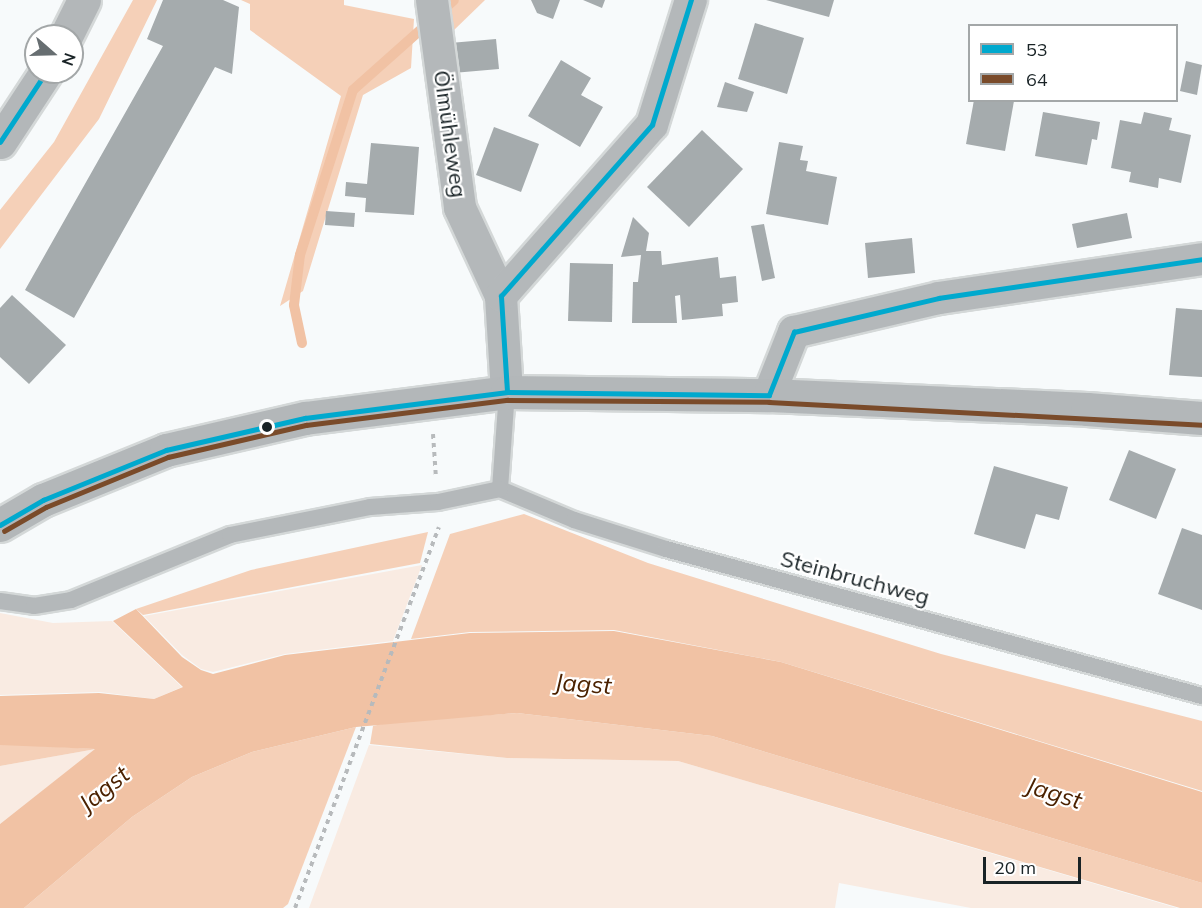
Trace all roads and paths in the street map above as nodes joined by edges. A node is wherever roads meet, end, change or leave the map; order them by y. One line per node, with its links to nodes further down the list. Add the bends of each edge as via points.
1 (84, 0): 4 (main road)
2 (432, 0): 8 (street, Ölmühleweg, via 460,208)
3 (691, 0): 8 (street, via 651,125)
4 (72, 24)
5 (38, 84): 6 (main road)
6 (0, 142)
7 (1202, 259): 10 (street, via 939,298 794,333)
8 (501, 297): 9 (street)
9 (507, 392): 10 (main road); 11 (main road); 13 (lane)
10 (769, 395): 12 (main road)
11 (430, 401): 14 (path); 15 (main road, via 305,418 166,450 43,500)
12 (1202, 418)
13 (500, 489): 14 (lane); 17 (lane, Steinbruchweg, via 574,520 666,549)
14 (438, 502): 16 (lane, via 370,507 230,535 71,600 34,606); 18 (path, via 439,530)
15 (0, 525)
16 (0, 601)
17 (1202, 696)
18 (295, 908)

